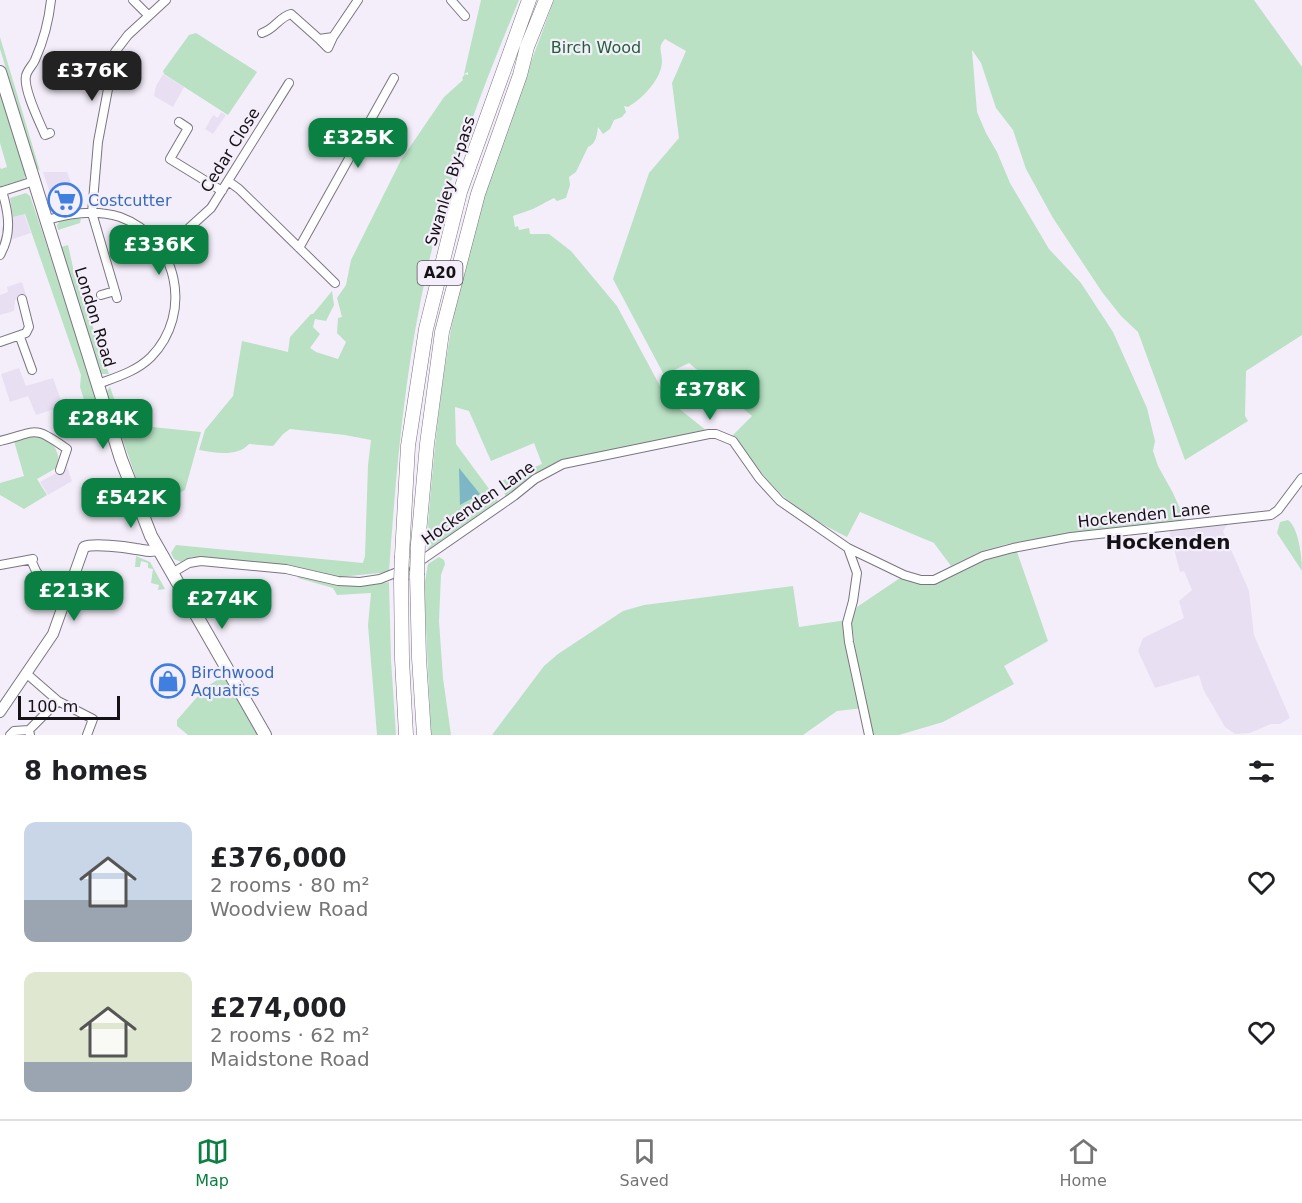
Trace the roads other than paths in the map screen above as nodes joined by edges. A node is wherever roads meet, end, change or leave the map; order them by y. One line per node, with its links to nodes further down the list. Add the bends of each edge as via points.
1 (51, 0): 17 (street, via 37,56 26,76 42,128 45,135)
2 (133, 0): 8 (street)
3 (166, 0): 8 (street)
4 (358, 0): 11 (street)
5 (451, 0): 9 (street)
6 (529, 0): 53 (highway, Swanley By-pass / A20, bridge, via 460,192 426,329 408,447 402,556)
7 (546, 0): 54 (highway, Swanley By-pass / A20, bridge, via 478,194 442,332 417,544)
8 (148, 15): 22 (street, via 118,45 113,58)
9 (465, 16)
10 (262, 33): 12 (street, via 291,14)
11 (333, 37): 12 (street); 12 (street, via 328,51)
12 (319, 39)
13 (0, 72): 18 (main road, London Road)
14 (394, 78): 25 (street)
15 (290, 83): 19 (street, Cedar Close)
16 (178, 122): 20 (street, via 188,128 170,159)
17 (50, 133)
18 (33, 181): 21 (street); 23 (main road, London Road)
19 (228, 181): 20 (street, Cedar Close); 25 (street)
20 (222, 191): 24 (street, Cedar Close, via 202,217)
21 (1, 192): 26 (street, via 9,224)
22 (92, 213): 23 (street); 24 (street, via 125,219); 28 (street, via 116,294)
23 (47, 220): 33 (main road, London Road)
24 (160, 248): 33 (street, via 172,275 177,300 166,337 142,365)
25 (299, 248): 27 (street)
26 (0, 255)
27 (335, 283)
28 (101, 295)
29 (22, 299): 30 (street, via 29,327)
30 (20, 337): 31 (street); 32 (street)
31 (0, 342)
32 (32, 370)
33 (98, 384): 37 (main road, London Road)
34 (0, 441): 35 (street, via 41,432 67,448)
35 (60, 470)
36 (1302, 478): 41 (street, Hockenden Lane, via 1271,515 1071,537 1013,548 983,556 934,580 904,575)
37 (151, 536): 39 (street); 40 (main road, London Road)
38 (848, 548): 41 (street, Hockenden Lane); 43 (street, Hockenden Lane, via 780,501 733,441 709,434 563,464 535,479 411,567 380,579 338,581 286,569 201,561); 44 (street)
39 (136, 549): 40 (street); 46 (street, via 94,544 84,547 57,625)
40 (159, 549): 43 (main road, London Road)
41 (870, 559): 44 (street)
42 (0, 565): 45 (street, via 32,560 44,582)
43 (172, 573): 52 (main road, London Road)
44 (857, 573): 55 (street, via 847,623)
45 (43, 590)
46 (27, 674): 47 (street); 48 (street)
47 (58, 701): 49 (street); 51 (street, via 93,718)
48 (0, 712)
49 (30, 733): 50 (street, via 14,731)
50 (10, 735)
51 (87, 735)
52 (265, 735)
53 (406, 735)
54 (424, 735)
55 (869, 735)

